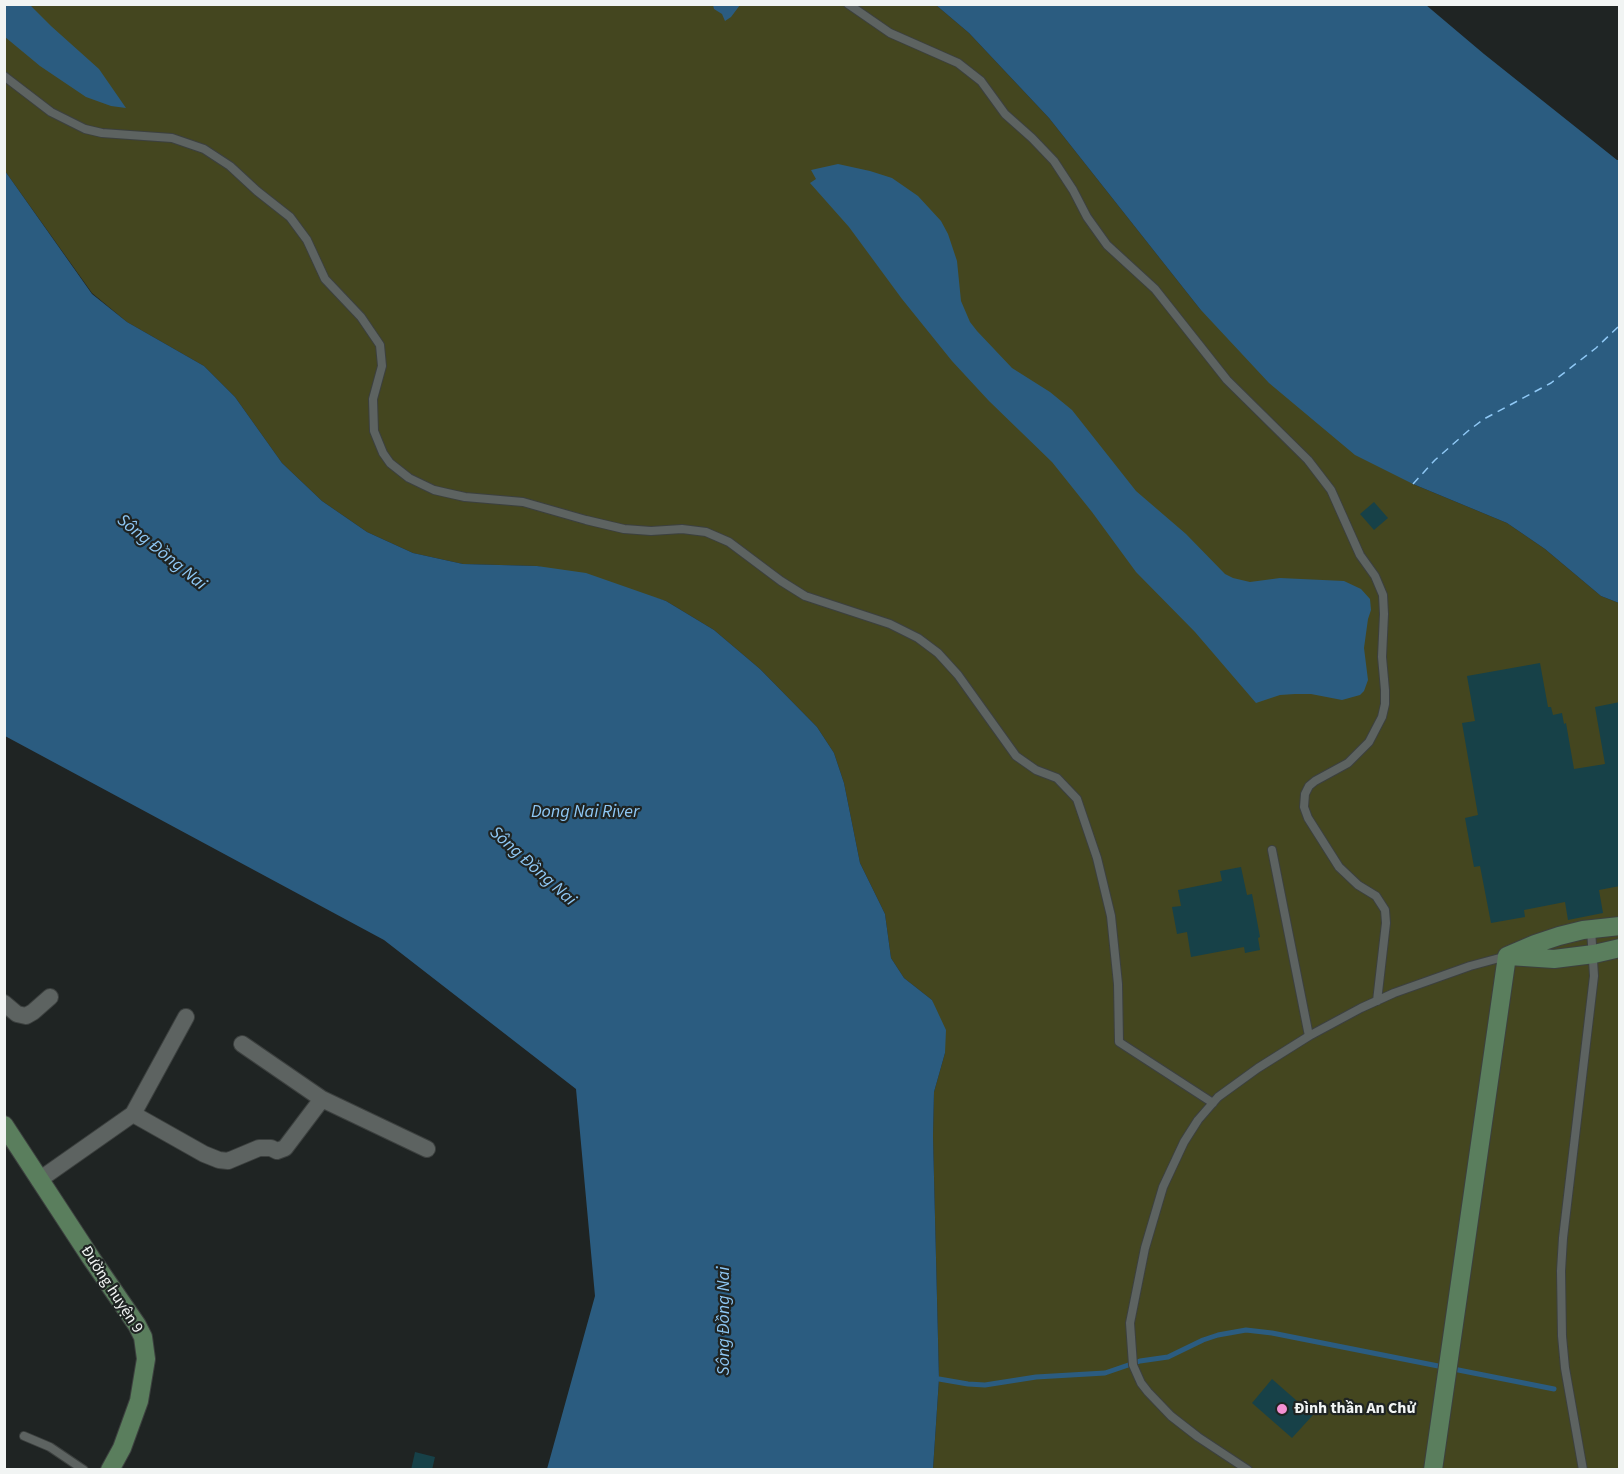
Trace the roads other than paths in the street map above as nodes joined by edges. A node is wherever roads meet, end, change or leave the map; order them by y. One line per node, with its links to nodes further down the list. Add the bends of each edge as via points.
1 (848, 4): 10 (lane, via 890,33 958,63 981,81 1005,114 1054,161 1101,238 1155,288 1227,380 1308,460 1331,490 1356,548 1383,595 1385,704 1369,742 1348,763 1310,786 1304,807 1331,856 1348,876 1376,896 1385,910)
2 (4, 76): 16 (lane, via 51,112 85,129 172,138 204,149 290,217 307,240 325,279 362,317 380,345 382,366 373,399 374,431 390,463 410,478 434,490 523,502 624,529 706,532 729,542 805,596 890,624 938,653 1016,756 1057,778 1077,799 1111,916 1119,1042)
3 (1272, 850): 13 (lane)
4 (1620, 926): 5 (street)
5 (1591, 929): 7 (lane); 8 (street, via 1535,944)
6 (1620, 948): 7 (street)
7 (1594, 954): 8 (street, via 1554,958); 26 (lane, via 1562,1271 1565,1368)
8 (1508, 956): 10 (lane, via 1449,973); 25 (street)
9 (50, 997): 11 (street, via 26,1016)
10 (1377, 1001): 13 (lane)
11 (4, 1003)
12 (186, 1017): 17 (street)
13 (1309, 1036): 16 (lane)
14 (242, 1044): 15 (street)
15 (322, 1099): 17 (street, via 285,1148 259,1148 228,1161 204,1154); 19 (street)
16 (1212, 1103): 24 (lane, via 1184,1142 1153,1217 1130,1323 1131,1354 1136,1373 1148,1392 1171,1416)
17 (133, 1114): 20 (street)
18 (4, 1125): 20 (street, Đường huyện 9)
19 (427, 1149)
20 (39, 1180): 23 (street, Đường huyện 9, via 143,1337 146,1359 139,1401)
21 (24, 1436): 22 (lane, via 50,1447)
22 (84, 1470)
23 (110, 1470)
24 (1248, 1470)
25 (1433, 1470)
26 (1583, 1470)

